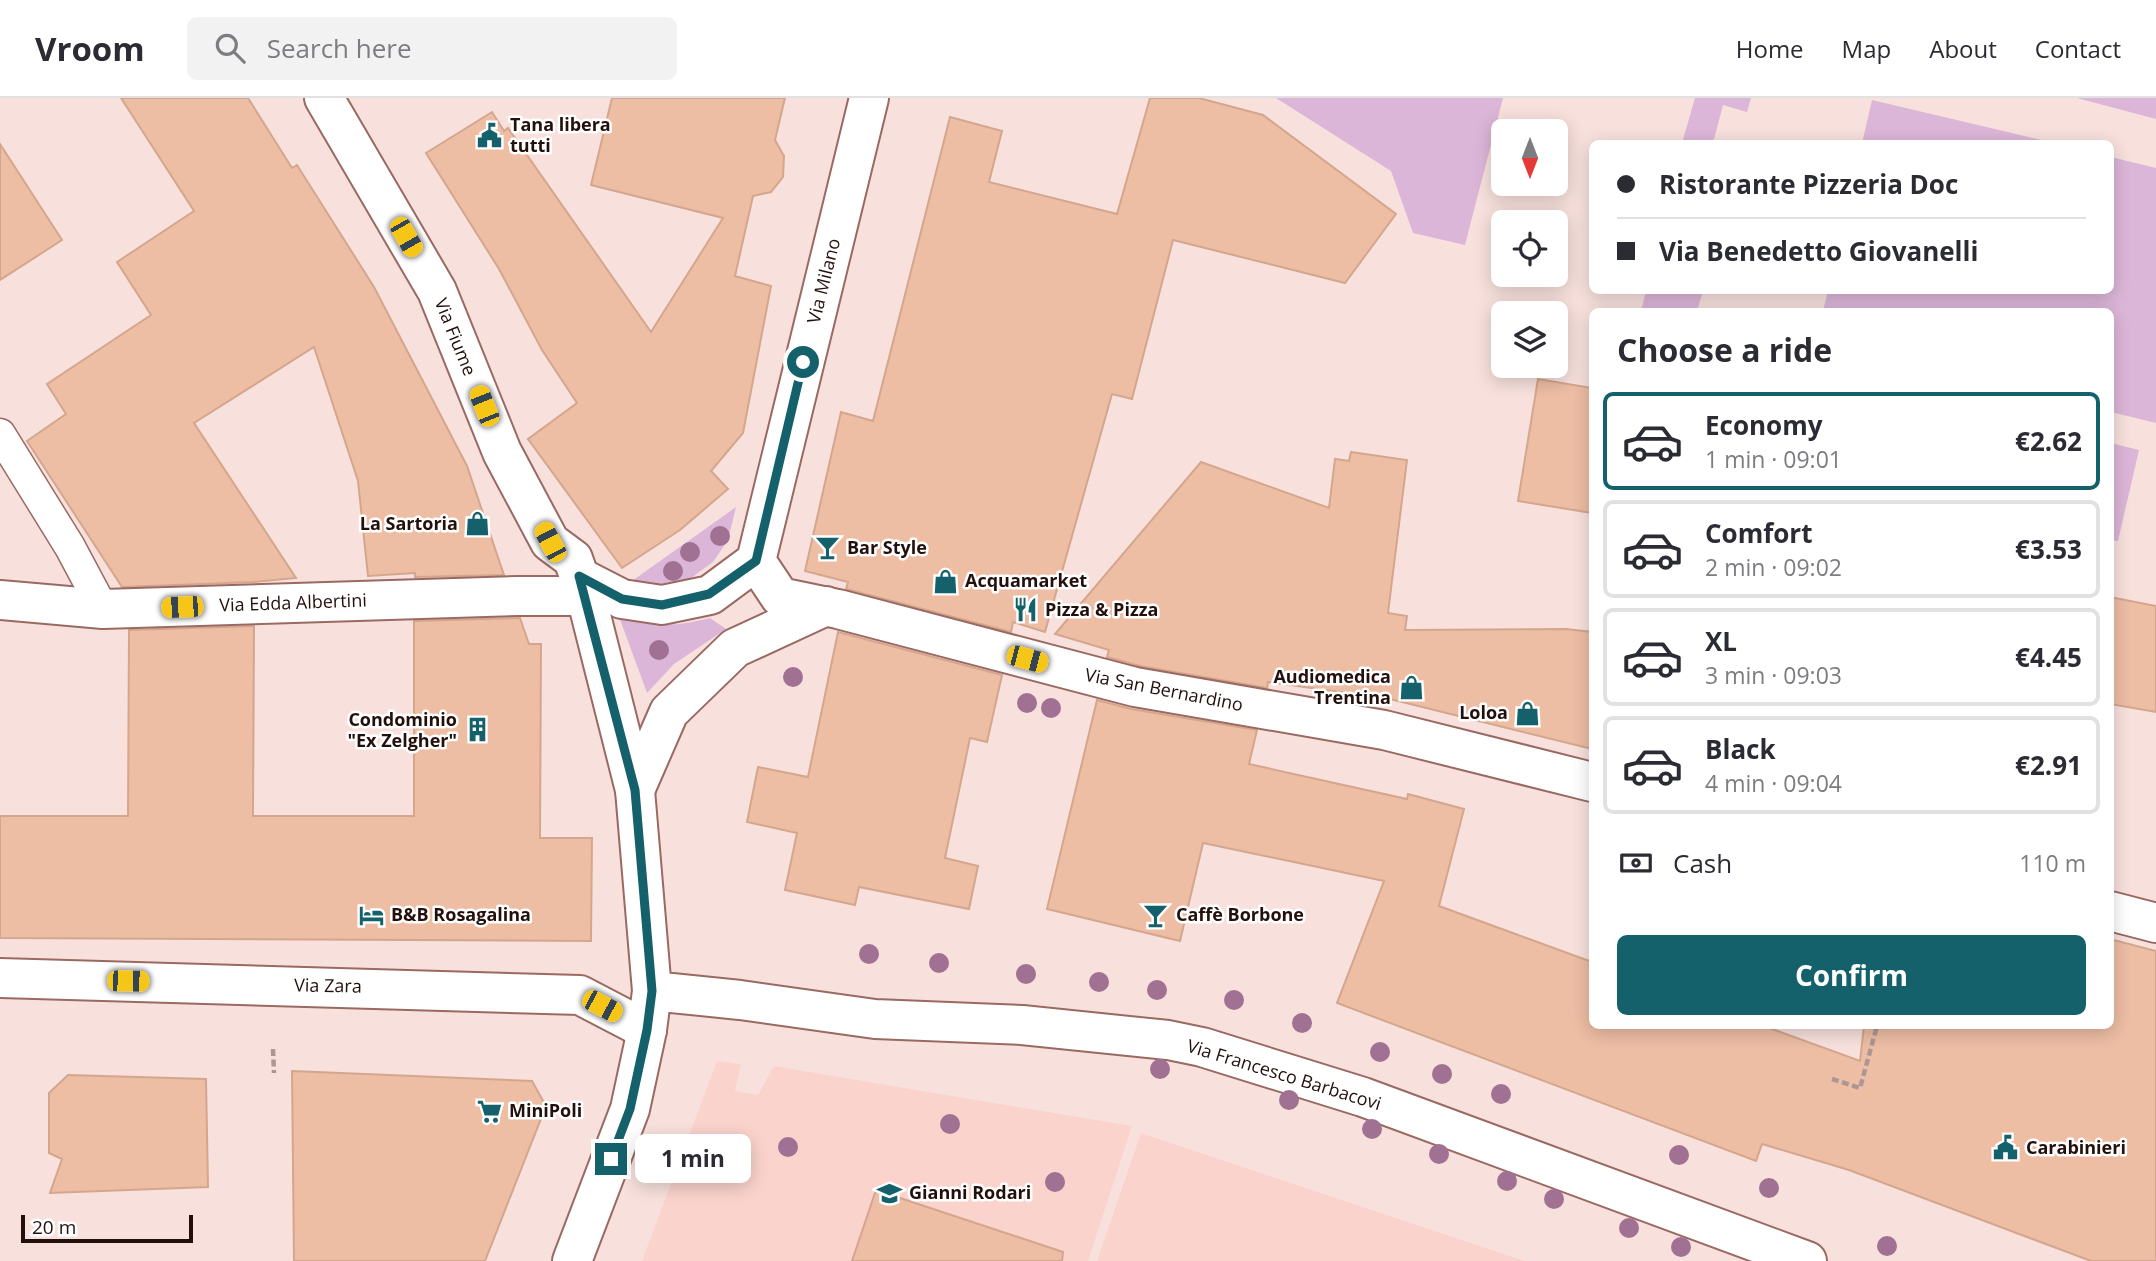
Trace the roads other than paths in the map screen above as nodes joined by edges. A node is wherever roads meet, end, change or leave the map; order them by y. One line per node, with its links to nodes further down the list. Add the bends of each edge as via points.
1 (324, 98): 5 (street, Via Fiume, via 437,291 502,452 550,542 573,559)
2 (869, 98): 4 (street, Via Milano)
3 (0, 434): 8 (lane)
4 (756, 561): 5 (street, via 709,594 662,605 622,599); 7 (street, Via San Bernardino, via 780,597)
5 (583, 586): 8 (street, Via Edda Albertini, via 517,596); 10 (street)
6 (0, 600): 8 (street, Via Edda Albertini)
7 (826, 606): 9 (street, Via San Bernardino, via 1135,687 1384,730); 10 (street, via 735,648 725,657 668,712)
8 (103, 609)
9 (1589, 781)
10 (635, 790): 14 (street)
11 (2114, 912): 12 (street)
12 (2156, 923)
13 (0, 978): 15 (street, Via Zara, via 568,994 580,995)
14 (652, 991): 15 (street); 17 (street, Via Francesco Barbacovi, via 875,1018 1022,1025 1202,1047 1363,1097)
15 (647, 1030): 16 (street, via 630,1109)
16 (572, 1261)
17 (1807, 1261)

